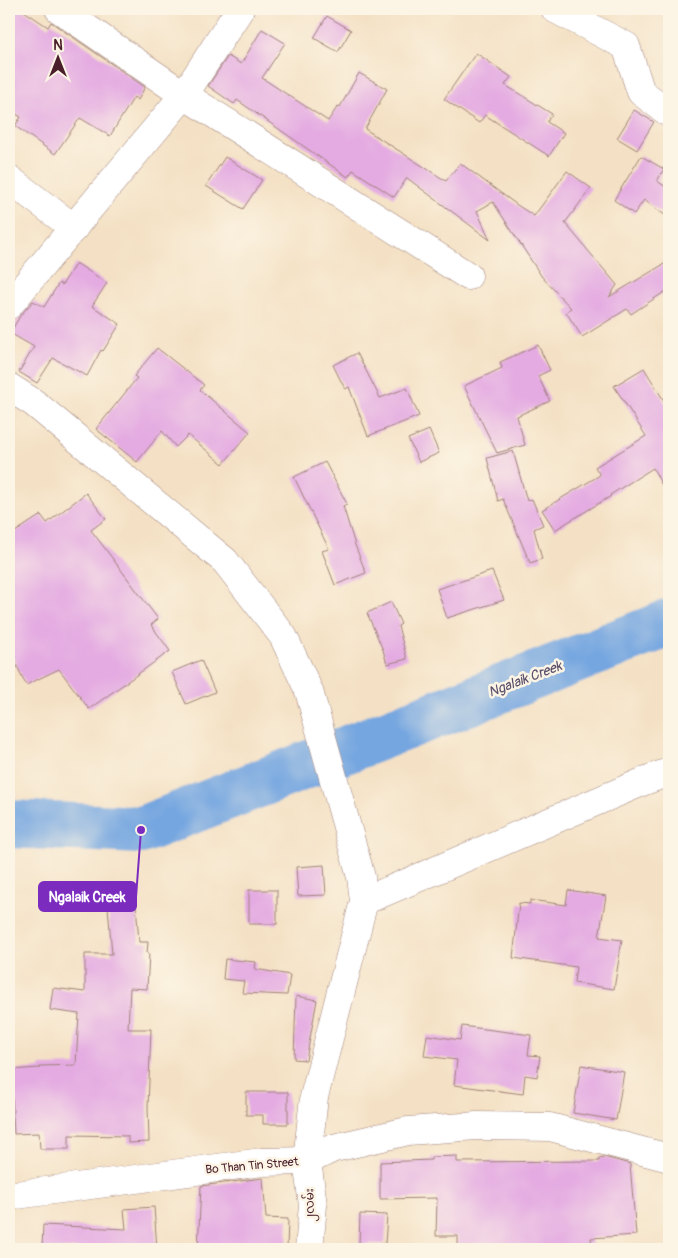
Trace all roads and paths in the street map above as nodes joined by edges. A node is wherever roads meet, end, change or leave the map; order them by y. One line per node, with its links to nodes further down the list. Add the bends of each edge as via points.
1 (59, 9): 4 (street)
2 (240, 9): 4 (street)
3 (554, 9): 5 (street, via 626,46 641,92)
4 (184, 95): 7 (street); 8 (street)
5 (669, 113)
6 (9, 179): 7 (street)
7 (74, 228): 9 (street)
8 (468, 276)
9 (9, 306)
10 (9, 387): 12 (street, via 34,403 225,562 282,636 308,691)
11 (669, 772): 12 (street)
12 (362, 889): 14 (street, ၂လမ်း, via 314,1097)
13 (669, 1158): 14 (street, Bo Than Tin Street, via 550,1127 477,1126 408,1131 334,1148)
14 (307, 1161): 15 (street, Bo Than Tin Street, via 262,1162); 16 (street, ၂လမ်း, via 313,1205)
15 (9, 1196)
16 (309, 1249)

